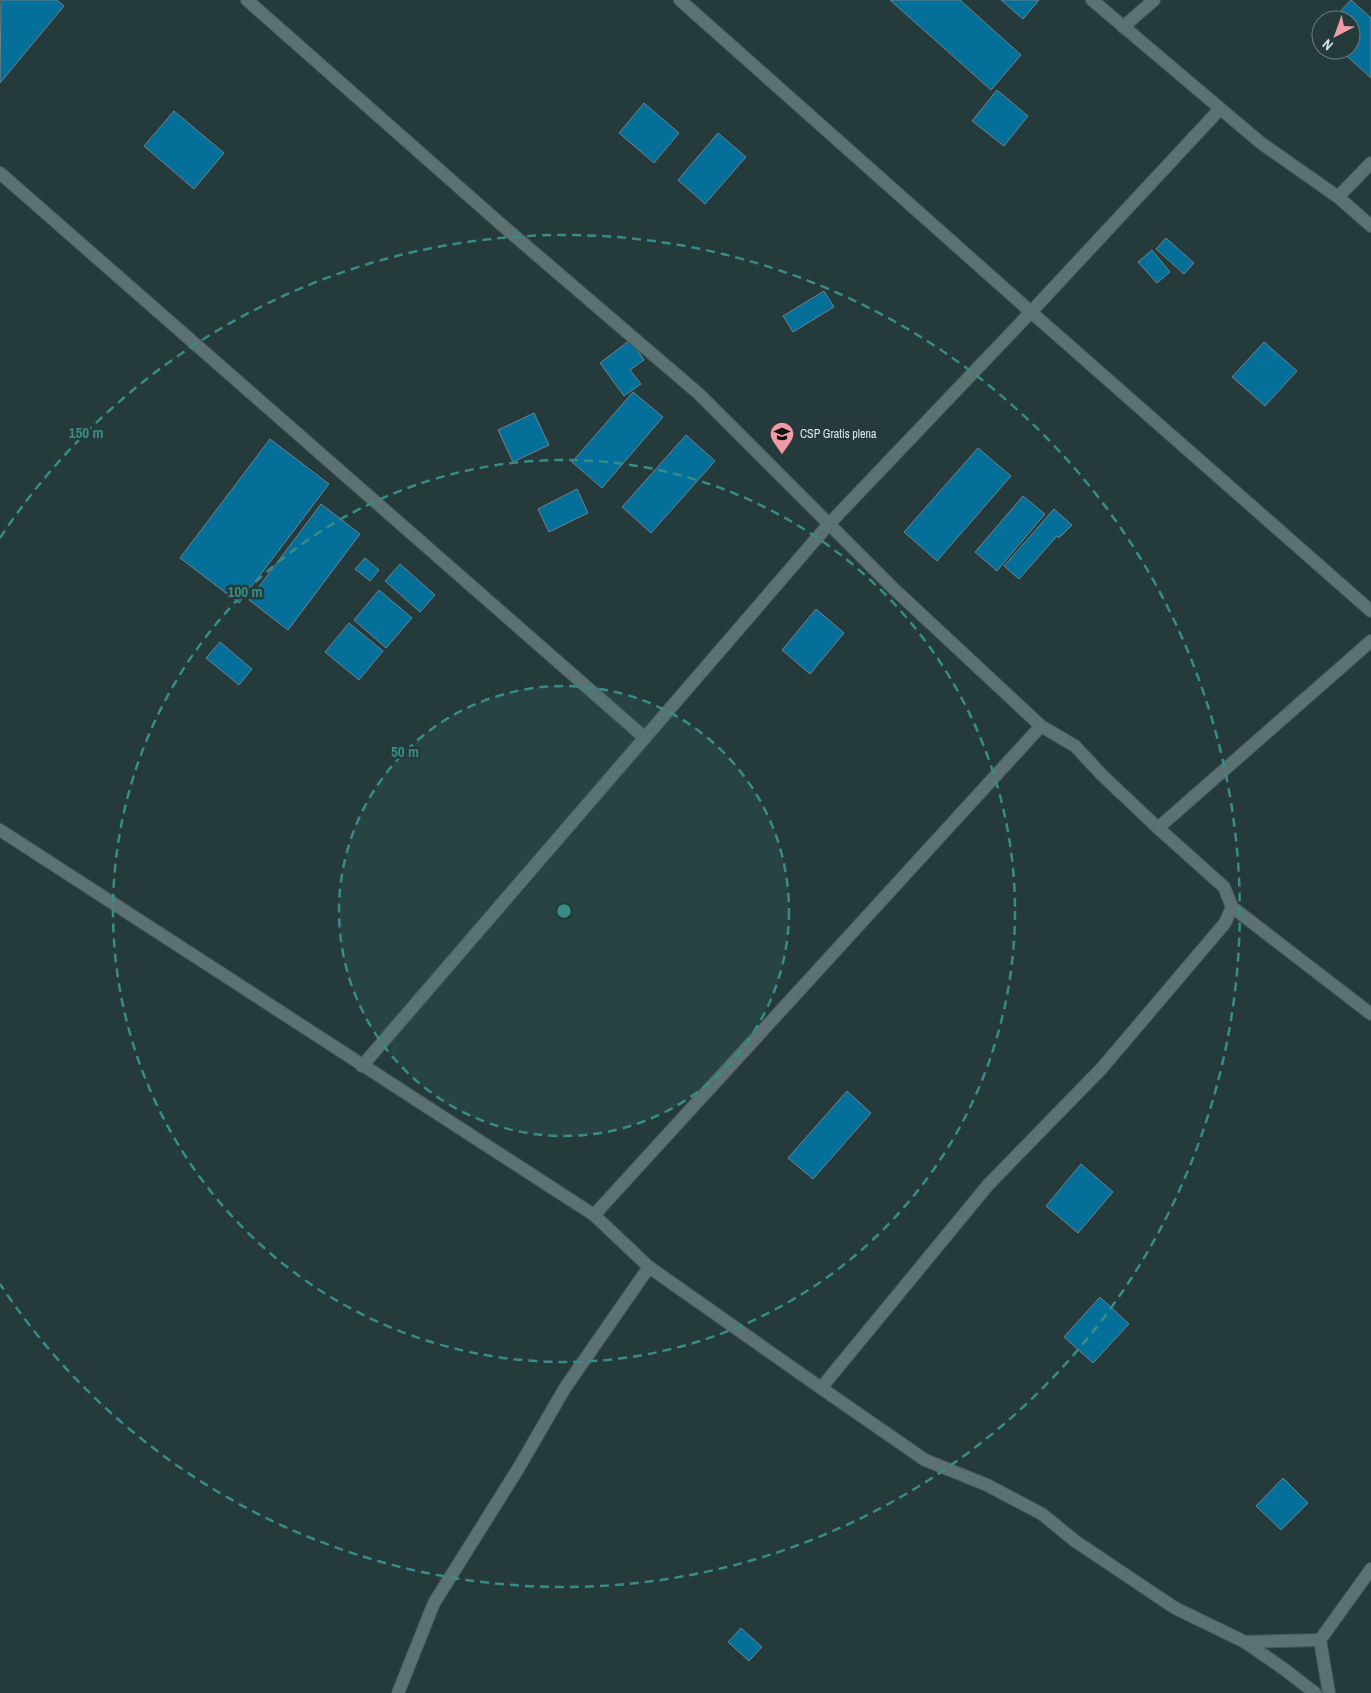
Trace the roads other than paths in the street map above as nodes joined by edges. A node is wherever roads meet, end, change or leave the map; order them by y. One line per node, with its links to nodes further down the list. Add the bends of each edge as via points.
1 (247, 0): 12 (street, via 699,394)
2 (680, 0): 11 (street)
3 (1092, 0): 5 (street)
4 (1154, 0): 5 (street)
5 (1123, 27): 6 (street)
6 (1220, 109): 9 (street); 11 (street)
7 (1371, 163): 9 (street)
8 (0, 173): 16 (street)
9 (1338, 197): 10 (street)
10 (1371, 226)
11 (1031, 312): 12 (street); 13 (street)
12 (829, 524): 15 (street); 16 (street)
13 (1371, 611)
14 (1371, 641): 17 (street)
15 (1041, 726): 17 (street, via 1075,746); 22 (street)
16 (645, 738): 21 (street)
17 (1158, 828): 19 (street, via 1224,887)
18 (0, 830): 21 (street)
19 (1232, 907): 20 (street); 24 (street, via 1225,923 1102,1068 988,1185)
20 (1371, 1014)
21 (362, 1066): 22 (street)
22 (594, 1215): 23 (street)
23 (649, 1267): 24 (street); 28 (street, via 565,1388 434,1603)
24 (821, 1388): 27 (street, via 925,1460 987,1485 1042,1514 1075,1541 1175,1608)
25 (1371, 1570): 26 (street)
26 (1320, 1640): 27 (street); 30 (street)
27 (1244, 1642): 29 (street)
28 (398, 1693)
29 (1315, 1693)
30 (1329, 1693)

